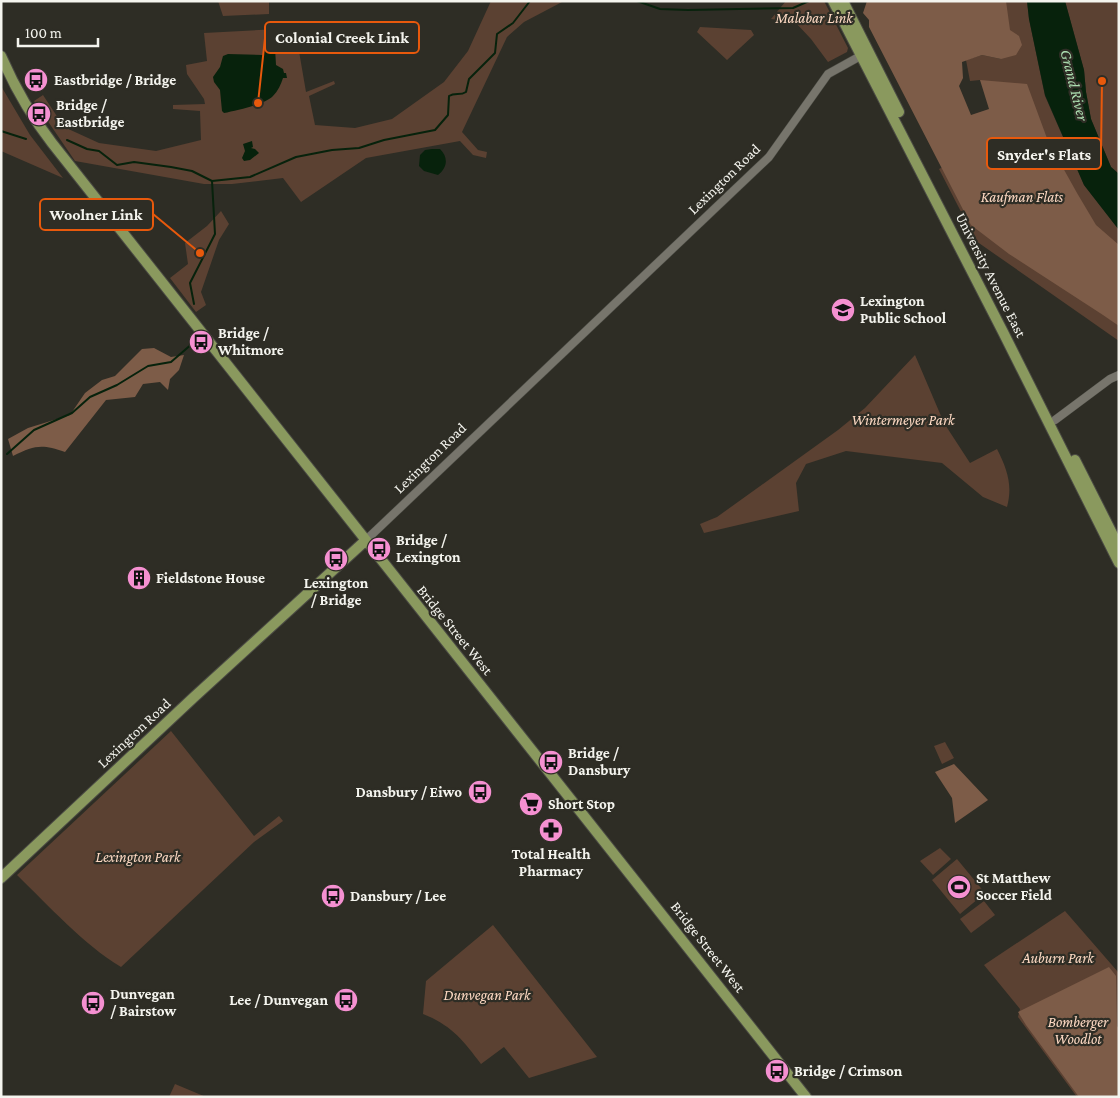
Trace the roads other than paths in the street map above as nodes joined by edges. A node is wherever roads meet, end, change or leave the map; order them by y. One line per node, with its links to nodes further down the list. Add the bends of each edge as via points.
1 (833, 1): 3 (main road, University Avenue East)
2 (843, 1): 3 (main road, University Avenue East)
3 (864, 54): 6 (main road, University Avenue East); 7 (street, Lexington Road, via 828,74 770,157); 9 (main road, University Avenue East)
4 (1, 56): 7 (main road, Bridge Street West, via 34,120)
5 (1119, 375): 6 (street)
6 (1055, 420): 8 (main road, University Avenue East)
7 (365, 541): 10 (main road, Lexington Road); 11 (main road, Bridge Street West)
8 (1119, 547)
9 (1119, 563)
10 (1, 878)
11 (806, 1097)

